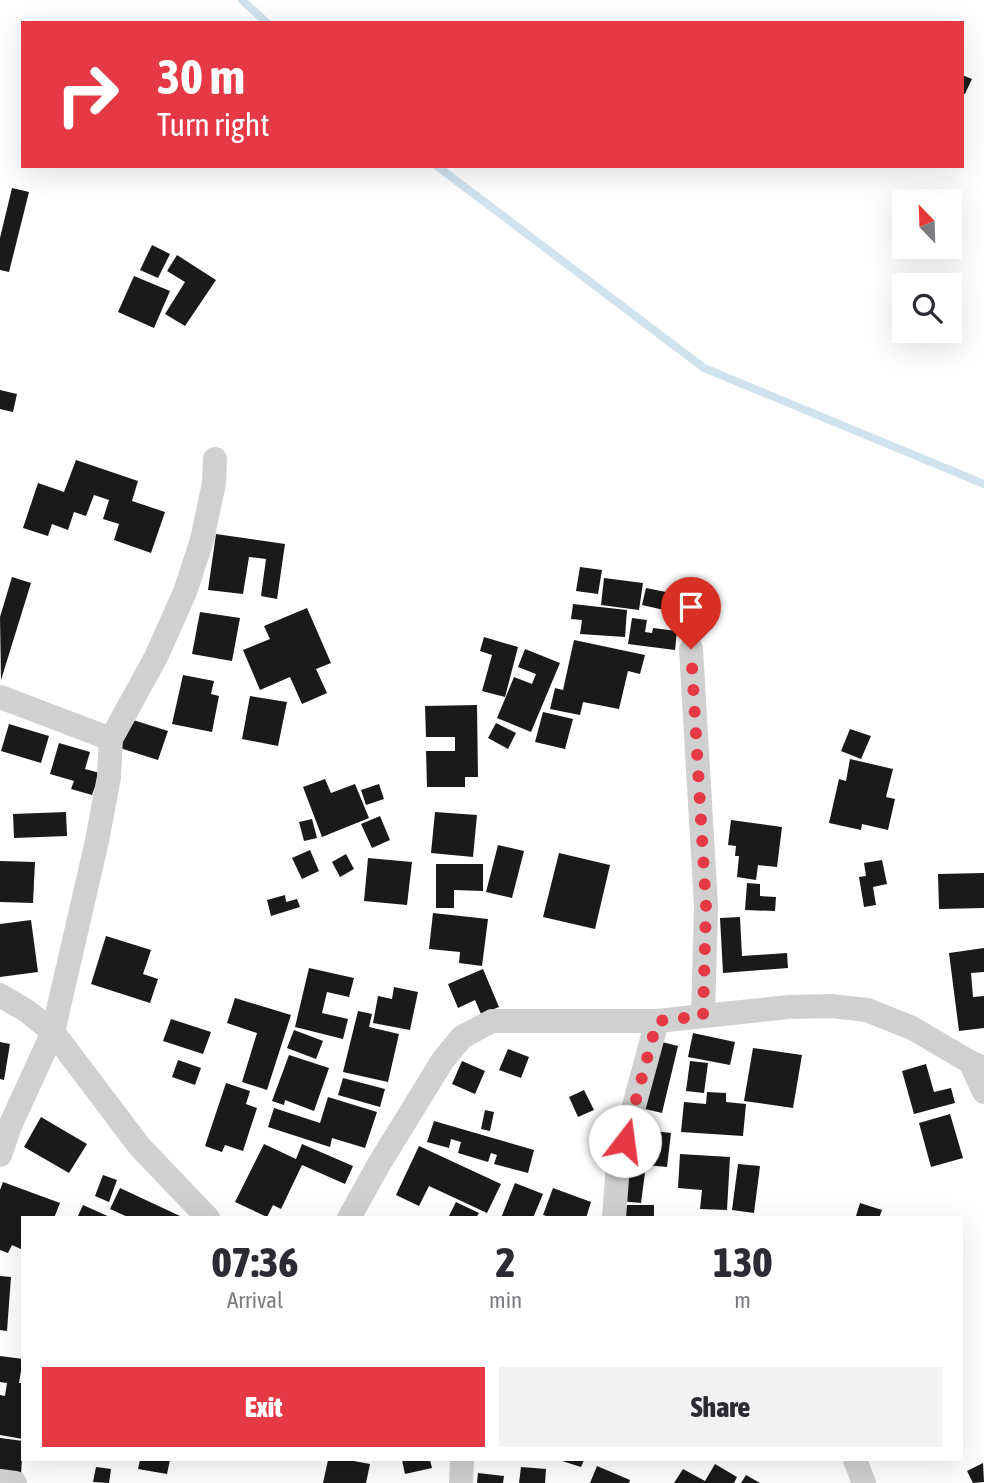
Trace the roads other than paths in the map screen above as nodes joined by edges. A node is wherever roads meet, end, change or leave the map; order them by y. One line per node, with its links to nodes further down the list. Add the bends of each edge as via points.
1 (215, 459): 4 (street, via 202,540 185,592)
2 (691, 649): 6 (street, via 706,906)
3 (0, 697): 4 (street)
4 (111, 739): 8 (street, via 110,777)
5 (0, 995): 8 (street)
6 (703, 1016): 7 (street); 9 (street, via 789,1007 867,1010 912,1028)
7 (657, 1021): 13 (street, via 492,1021 462,1037 443,1060); 14 (street, via 618,1165)
8 (53, 1032): 11 (street); 12 (street, via 140,1147)
9 (977, 1065): 10 (street)
10 (984, 1092)
11 (0, 1155)
12 (206, 1216)
13 (350, 1216)
14 (614, 1216)
15 (462, 1461): 19 (street)
16 (855, 1461): 20 (street)
17 (0, 1481): 18 (street)
18 (15, 1483)
19 (461, 1483)
20 (864, 1483)

